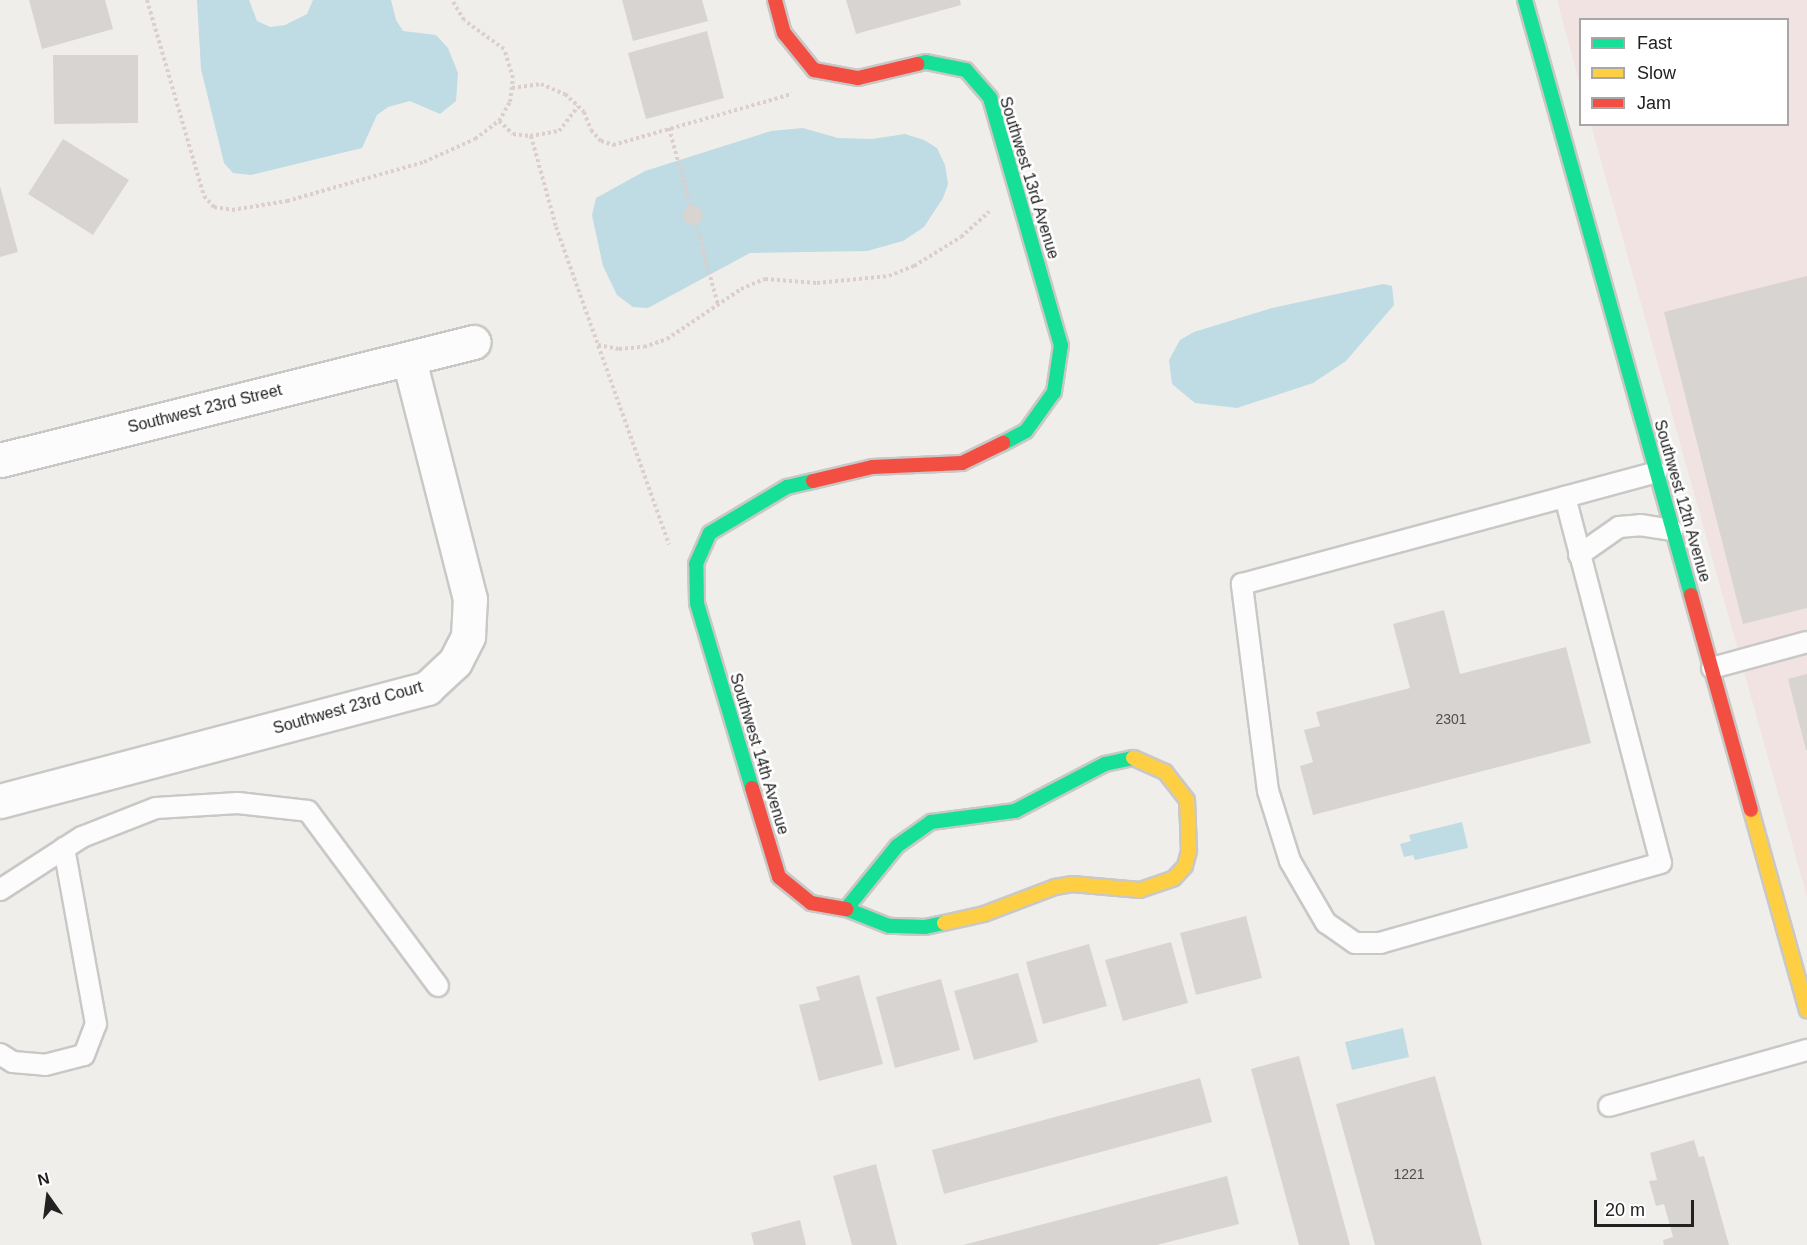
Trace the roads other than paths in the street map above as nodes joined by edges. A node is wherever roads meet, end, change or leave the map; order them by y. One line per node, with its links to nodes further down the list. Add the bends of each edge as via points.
1 (775, 0): 10 (street, Southwest 13rd Avenue, via 784,33 814,70 858,78 926,62 966,70 990,98 1061,345 1054,392 1026,431 962,464 872,467 787,487 710,533)
2 (1525, 0): 6 (street, Southwest 12th Avenue)
3 (474, 342): 4 (street, Southwest 23rd Street)
4 (409, 358): 5 (street, Southwest 23rd Street); 13 (street, Southwest 23rd Court, via 470,599 468,636 455,662 427,688)
5 (0, 460)
6 (1657, 472): 7 (lane); 8 (street, Southwest 12th Avenue)
7 (1564, 497): 9 (lane); 9 (lane, via 1242,584 1268,791 1286,851 1326,923 1355,943 1382,943 1661,863)
8 (1673, 530): 9 (lane, via 1640,525 1619,527); 12 (street, Southwest 12th Avenue)
9 (1579, 555)
10 (696, 564): 16 (street, Southwest 14th Avenue, via 697,603 779,877 810,903)
11 (1807, 642): 12 (lane)
12 (1712, 668): 18 (street, Southwest 12th Avenue)
13 (0, 801)
14 (64, 848): 15 (lane); 17 (lane, via 156,808 238,803 308,811); 20 (lane, via 96,1024 84,1055 45,1065 13,1062)
15 (0, 890)
16 (846, 909): 16 (street, via 906,929 957,922 1072,884 1140,890 1156,886 1174,878 1185,867 1191,838 1187,800 1179,785 1153,764 1133,758 1113,762 1015,811 931,822 897,846)
17 (438, 986)
18 (1807, 1010)
19 (1807, 1050): 21 (lane)
20 (0, 1054)
21 (1609, 1106)

